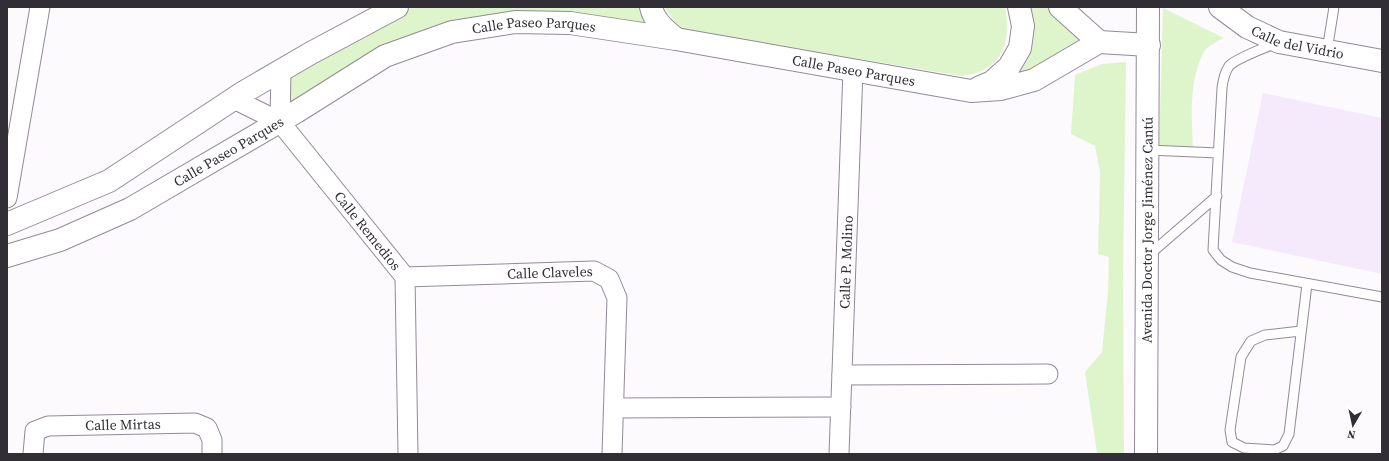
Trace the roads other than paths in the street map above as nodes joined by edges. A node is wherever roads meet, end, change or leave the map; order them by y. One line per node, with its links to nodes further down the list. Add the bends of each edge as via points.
1 (40, 7): 23 (street)
2 (397, 7): 15 (street)
3 (651, 7): 9 (street, via 662,27)
4 (1019, 7): 17 (street, via 1023,26 1020,48 1009,67 992,82)
5 (1060, 7): 10 (street)
6 (1148, 7): 12 (street, Avenida Doctor Jorge Jiménez Cantú)
7 (1220, 7): 11 (street, Calle del Vidrio, via 1247,28)
8 (1334, 7): 13 (lane)
9 (676, 39): 16 (street, Calle Paseo Parques); 19 (street, Calle Paseo Parques, via 570,23 515,22 452,32 385,56)
10 (1098, 42): 12 (street); 17 (street, Calle Paseo Parques, via 1034,80 1001,89)
11 (1279, 42): 13 (street, Calle del Vidrio); 21 (lane, via 1230,66 1223,78)
12 (1149, 45): 20 (street, Avenida Doctor Jorge Jiménez Cantú)
13 (1327, 51): 14 (street, Calle del Vidrio)
14 (1382, 61)
15 (281, 70): 18 (street); 19 (street)
16 (853, 70): 17 (street, Calle Paseo Parques); 32 (street, Calle P. Molino)
17 (971, 90)
18 (234, 99): 19 (street, Calle Remedios); 24 (street, via 109,181)
19 (280, 122): 25 (street, Calle Paseo Parques, via 130,209 60,240); 27 (street, Calle Remedios)
20 (1148, 150): 21 (lane); 26 (street, Avenida Doctor Jorge Jiménez Cantú)
21 (1218, 153): 22 (lane)
22 (1216, 196): 26 (lane); 28 (lane, via 1213,250 1221,260 1250,273)
23 (7, 198)
24 (7, 224)
25 (7, 256)
26 (1148, 256): 40 (street, Avenida Doctor Jorge Jiménez Cantú)
27 (405, 276): 34 (street, Calle Claveles, via 594,272 609,278 618,298); 37 (street, Calle Remedios)
28 (1307, 284): 29 (lane); 30 (lane)
29 (1382, 298)
30 (1301, 331): 30 (lane, via 1289,434 1283,446 1274,450 1244,448 1232,442 1230,430 1241,357 1250,341 1265,335)
31 (1048, 374): 32 (street)
32 (842, 375): 33 (street, Calle P. Molino)
33 (841, 407): 34 (street); 39 (street, Calle P. Molino)
34 (614, 408): 38 (street, Calle Claveles)
35 (33, 454): 36 (street, Calle Mirtas, via 35,431 48,426 195,423 207,428 212,440)
36 (212, 454)
37 (408, 454)
38 (612, 454)
39 (839, 454)
40 (1146, 454)

